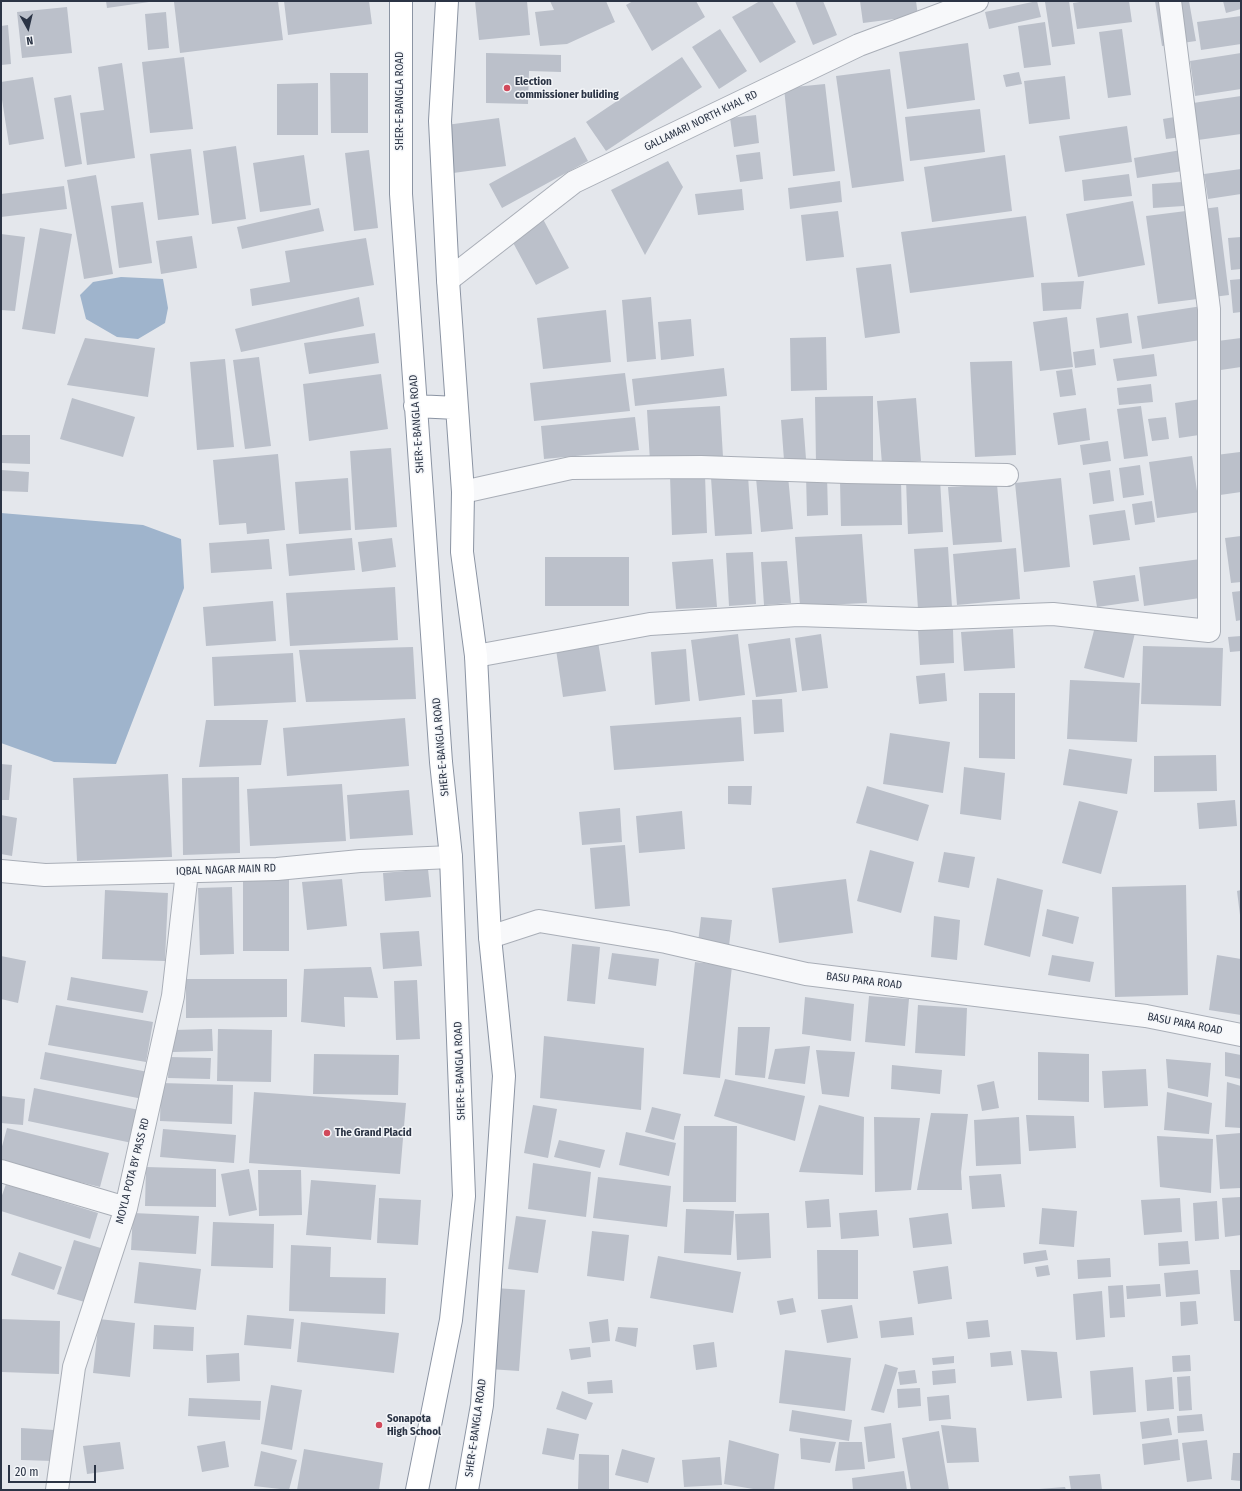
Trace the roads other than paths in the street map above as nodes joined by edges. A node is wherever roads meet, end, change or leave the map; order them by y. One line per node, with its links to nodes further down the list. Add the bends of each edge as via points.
1 (401, 1): 6 (highway, SHER-E-BANGLA ROAD, via 400,194)
2 (446, 1): 5 (highway, SHER-E-BANGLA ROAD, via 440,121)
3 (977, 1): 5 (street, GALLAMARI NORTH KHAL RD, via 859,45 574,182)
4 (1170, 1): 10 (street, via 1209,309 1209,631 1053,614 919,619 798,615 650,624)
5 (448, 280): 7 (highway, SHER-E-BANGLA ROAD)
6 (415, 406): 7 (highway); 11 (highway, SHER-E-BANGLA ROAD, via 441,762)
7 (457, 408): 9 (highway, SHER-E-BANGLA ROAD)
8 (1006, 475): 9 (street, via 701,466 572,468)
9 (463, 492): 10 (highway, SHER-E-BANGLA ROAD, via 462,552)
10 (476, 656): 14 (highway, SHER-E-BANGLA ROAD)
11 (451, 857): 13 (street, IQBAL NAGAR MAIN RD, via 360,861 276,869); 19 (highway, SHER-E-BANGLA ROAD, via 464,1196 451,1320)
12 (1, 871): 13 (street, IQBAL NAGAR MAIN RD, via 45,875)
13 (187, 872): 17 (street, MOYLA POTA BY PASS RD, via 173,996)
14 (490, 937): 15 (street, BASU PARA ROAD, via 539,922 666,942 806,974 1146,1016); 20 (highway, SHER-E-BANGLA ROAD, via 504,1076 482,1405)
15 (1241, 1035)
16 (1, 1171): 17 (street)
17 (126, 1208): 18 (street, MOYLA POTA BY PASS RD, via 74,1367)
18 (58, 1490)
19 (417, 1490)
20 (467, 1490)

